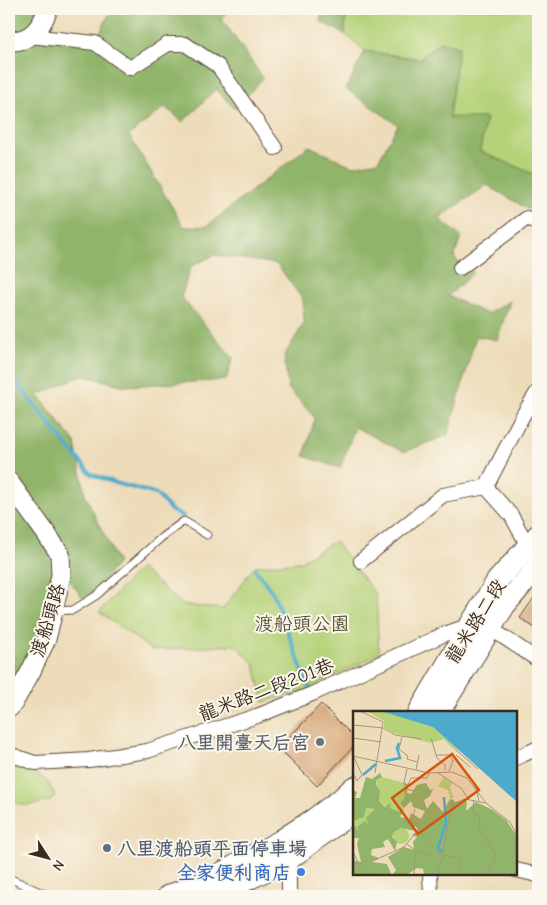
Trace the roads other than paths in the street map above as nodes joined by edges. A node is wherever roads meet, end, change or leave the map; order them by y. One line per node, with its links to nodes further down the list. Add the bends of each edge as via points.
1 (48, 9): 2 (street, via 44,21)
2 (30, 36): 3 (street); 4 (street, via 95,43 130,68 168,44 185,44 218,66)
3 (9, 41)
4 (274, 148)
5 (538, 222): 6 (street, via 527,218)
6 (460, 268)
7 (538, 391): 9 (street)
8 (9, 482): 14 (street, 渡船頭路, via 60,554 61,575)
9 (486, 487): 11 (street); 12 (street, via 443,495)
10 (207, 535): 14 (lane, via 184,521 97,595 72,610)
11 (533, 540): 15 (main road, 龍米路二段, via 498,580)
12 (361, 561)
13 (538, 566): 15 (main road, 龍米路二段, via 505,604)
14 (53, 611): 17 (street, 渡船頭路, via 46,639)
15 (480, 626): 16 (street); 18 (main road, 龍米路二段); 19 (main road, 龍米路二段); 21 (street, 龍米路二段201巷, via 447,633 257,716 147,751 89,760 35,763)
16 (538, 660)
17 (9, 708)
18 (421, 711)
19 (439, 711)
20 (538, 748): 22 (street)
21 (9, 754)
22 (517, 758)
23 (353, 788): 31 (main road, via 280,841 207,881)
24 (353, 812): 25 (main road)
25 (289, 859): 32 (main road); 33 (street)
26 (517, 870): 28 (street)
27 (430, 875): 34 (street)
28 (538, 875)
29 (9, 878): 30 (lane)
30 (49, 896)
31 (168, 896)
32 (214, 896)
33 (289, 896)
34 (431, 896)

